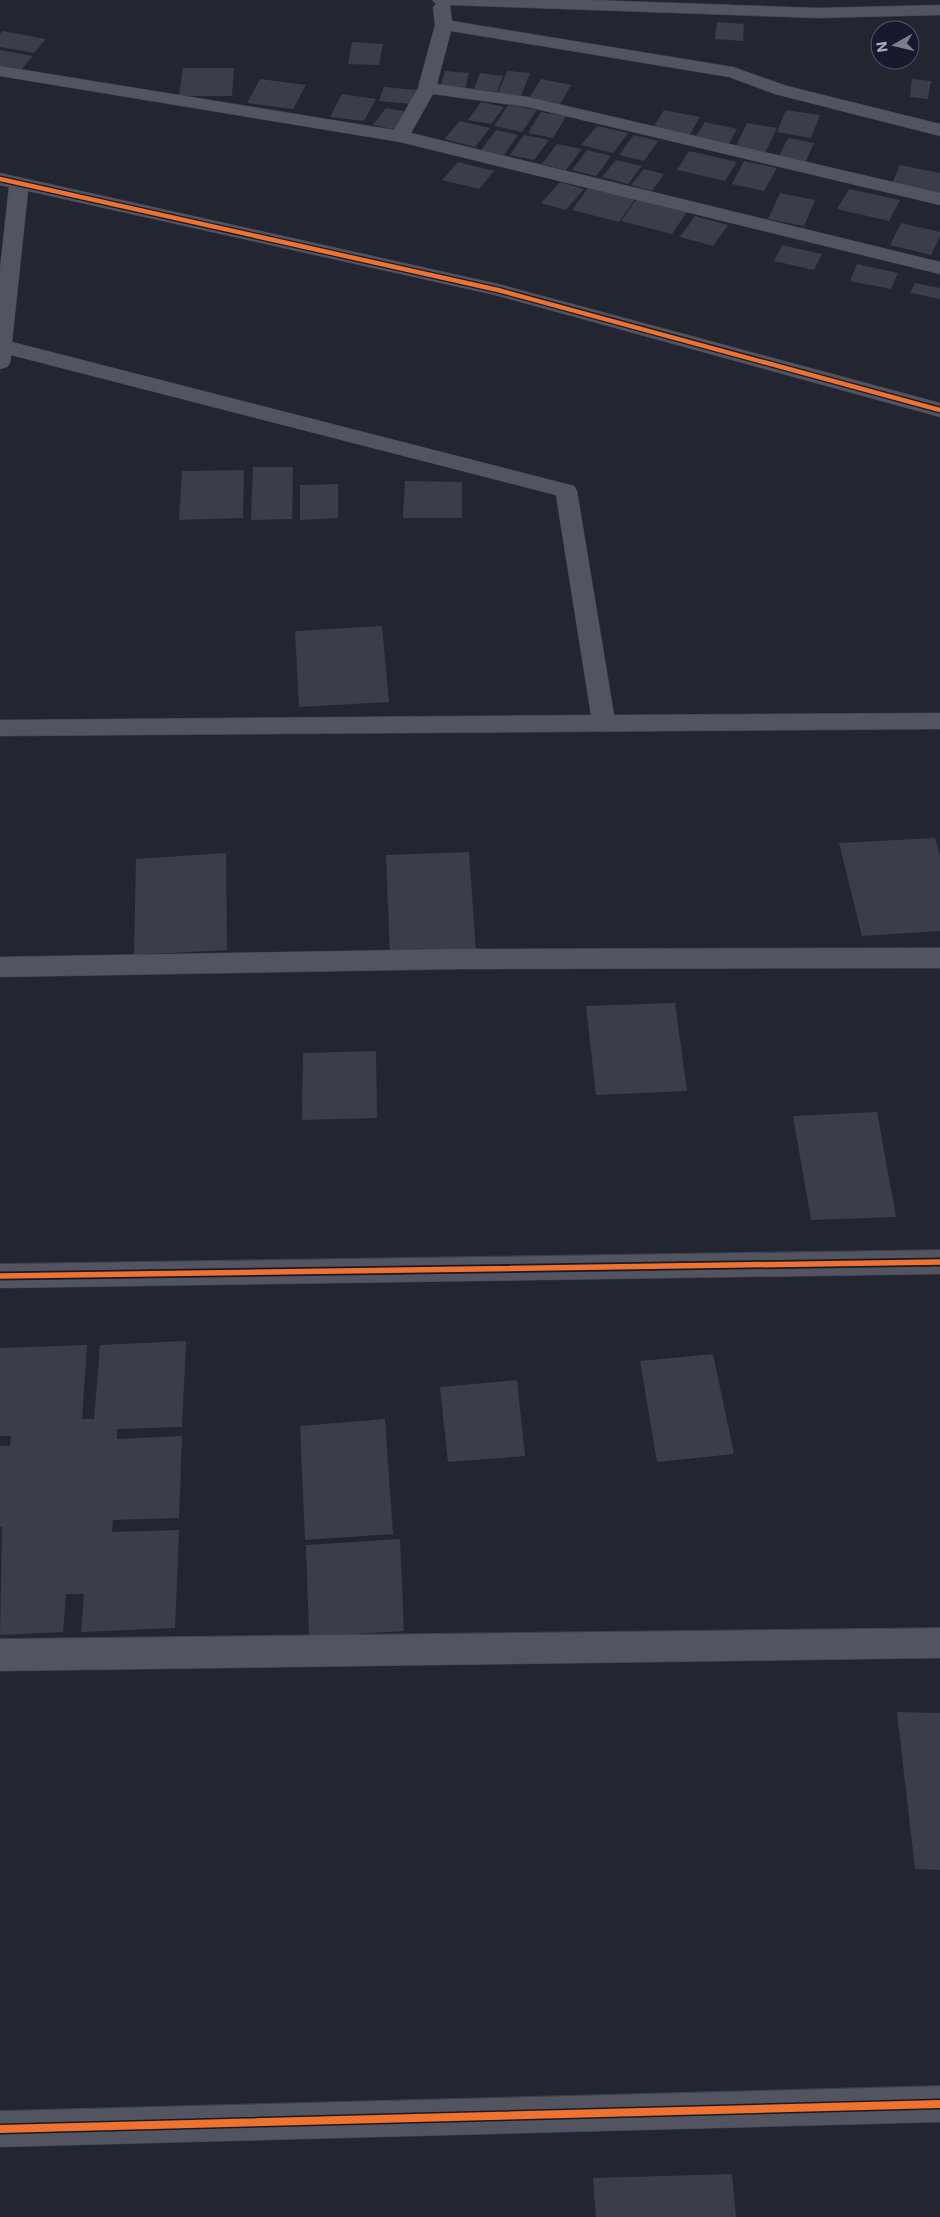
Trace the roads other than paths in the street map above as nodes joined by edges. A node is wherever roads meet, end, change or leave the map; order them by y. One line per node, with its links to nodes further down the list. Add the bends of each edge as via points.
1 (441, 0): 2 (street, via 817,13); 3 (street)
2 (940, 10)
3 (444, 25): 5 (street); 6 (street, via 733,72 780,90)
4 (0, 71): 7 (street)
5 (427, 88): 7 (street); 9 (street, via 528,102)
6 (940, 130)
7 (400, 136): 10 (street)
8 (10, 181): 11 (street); 12 (street, via 498,290)
9 (940, 199)
10 (940, 268)
11 (1, 355): 14 (street, via 566,491)
12 (940, 410)
13 (940, 721): 14 (street)
14 (604, 724): 15 (street)
15 (0, 728)
16 (940, 958): 17 (street, via 461,959)
17 (0, 967)
18 (940, 1262): 19 (street)
19 (0, 1276)
20 (940, 1643): 21 (street)
21 (0, 1655)
22 (940, 2104): 23 (street)
23 (0, 2129)

